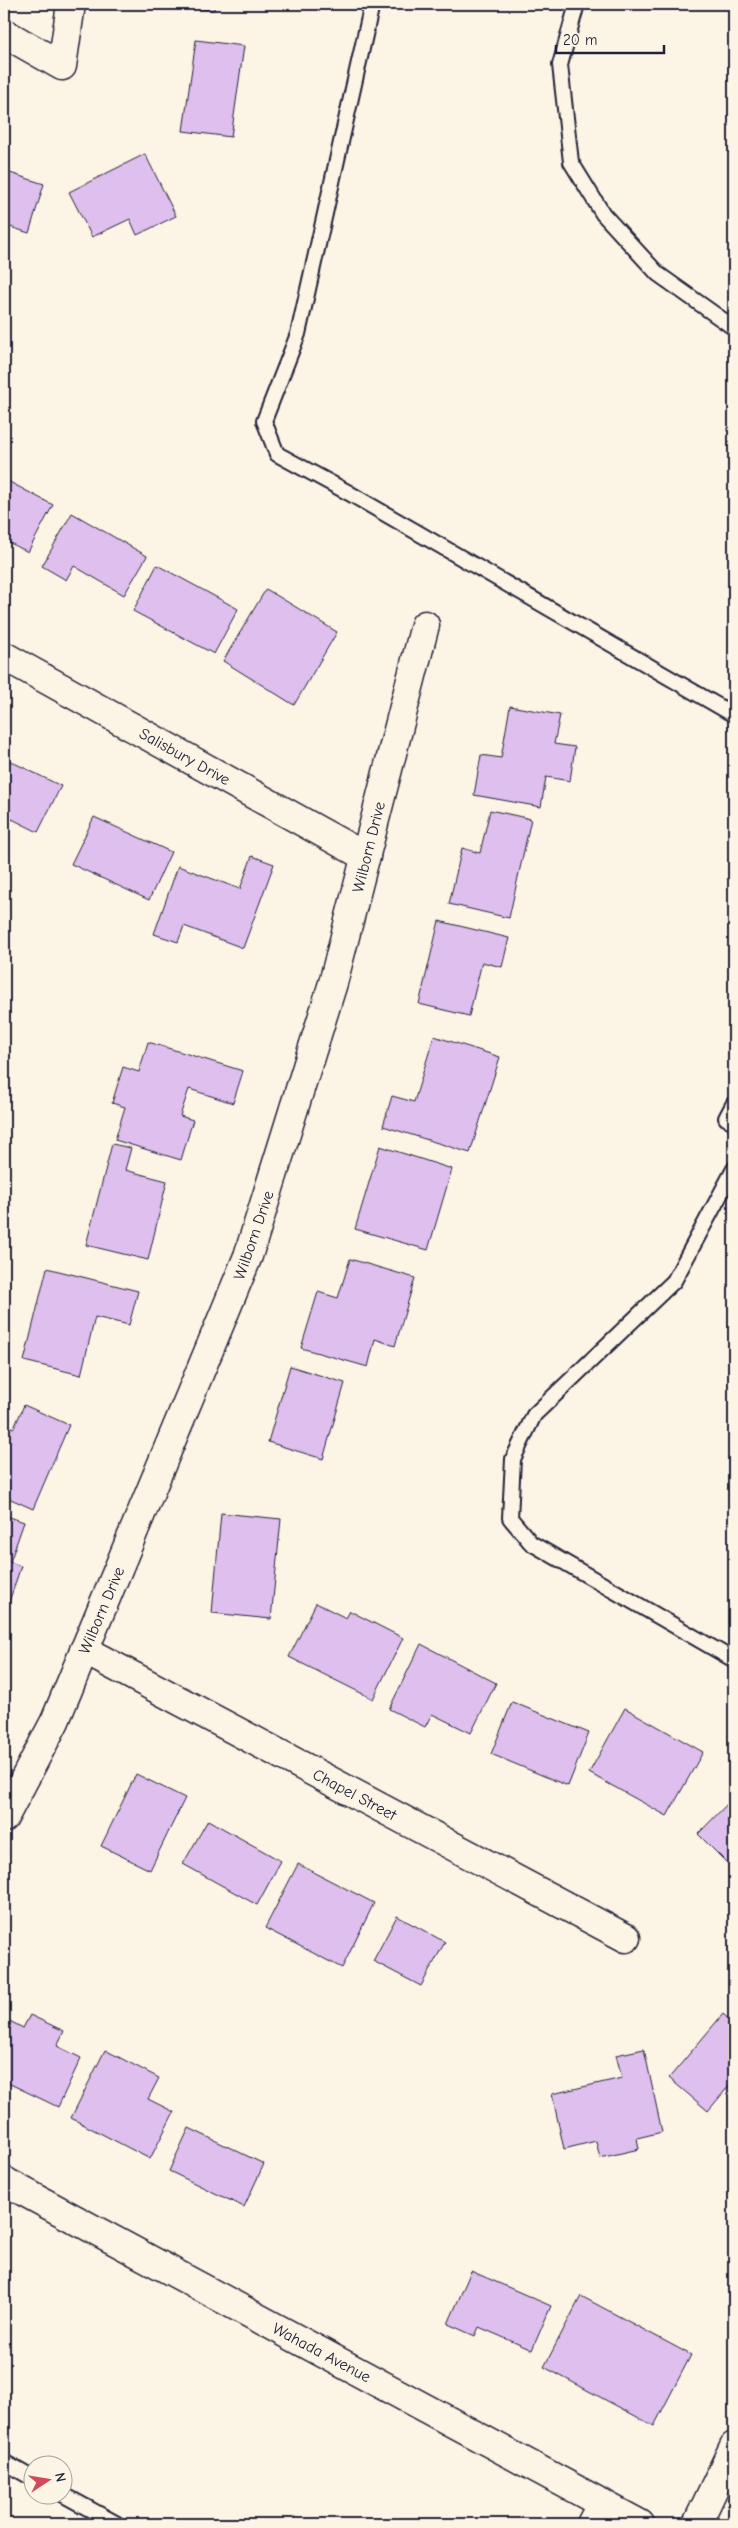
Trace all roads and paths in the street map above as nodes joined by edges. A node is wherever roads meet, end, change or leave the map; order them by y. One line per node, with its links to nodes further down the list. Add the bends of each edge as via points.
1 (71, 4): 4 (street, via 62,66)
2 (372, 4): 8 (lane, via 298,334 264,421 277,454)
3 (577, 4): 5 (lane, via 560,65 571,162 603,214 658,274)
4 (4, 33)
5 (734, 328)
6 (425, 625): 9 (street, Wilborn Drive)
7 (4, 656): 9 (street, Salisbury Drive)
8 (734, 715)
9 (366, 856): 13 (street, Wilborn Drive, via 333,983 248,1256)
10 (734, 1103): 11 (lane, via 726,1118)
11 (734, 1122)
12 (734, 1169): 14 (lane, via 674,1281 534,1415 513,1459 510,1518 531,1543)
13 (84, 1650): 15 (street, Wilborn Drive, via 55,1721); 16 (street, Chapel Street)
14 (734, 1660)
15 (4, 1818)
16 (626, 1938)
17 (4, 2181): 22 (street, Wahada Avenue)
18 (734, 2446): 25 (street)
19 (4, 2462): 20 (lane)
20 (22, 2472)
21 (72, 2499): 23 (lane)
22 (596, 2514): 24 (street, Wahada Avenue)
23 (117, 2524)
24 (640, 2524)
25 (696, 2524)

